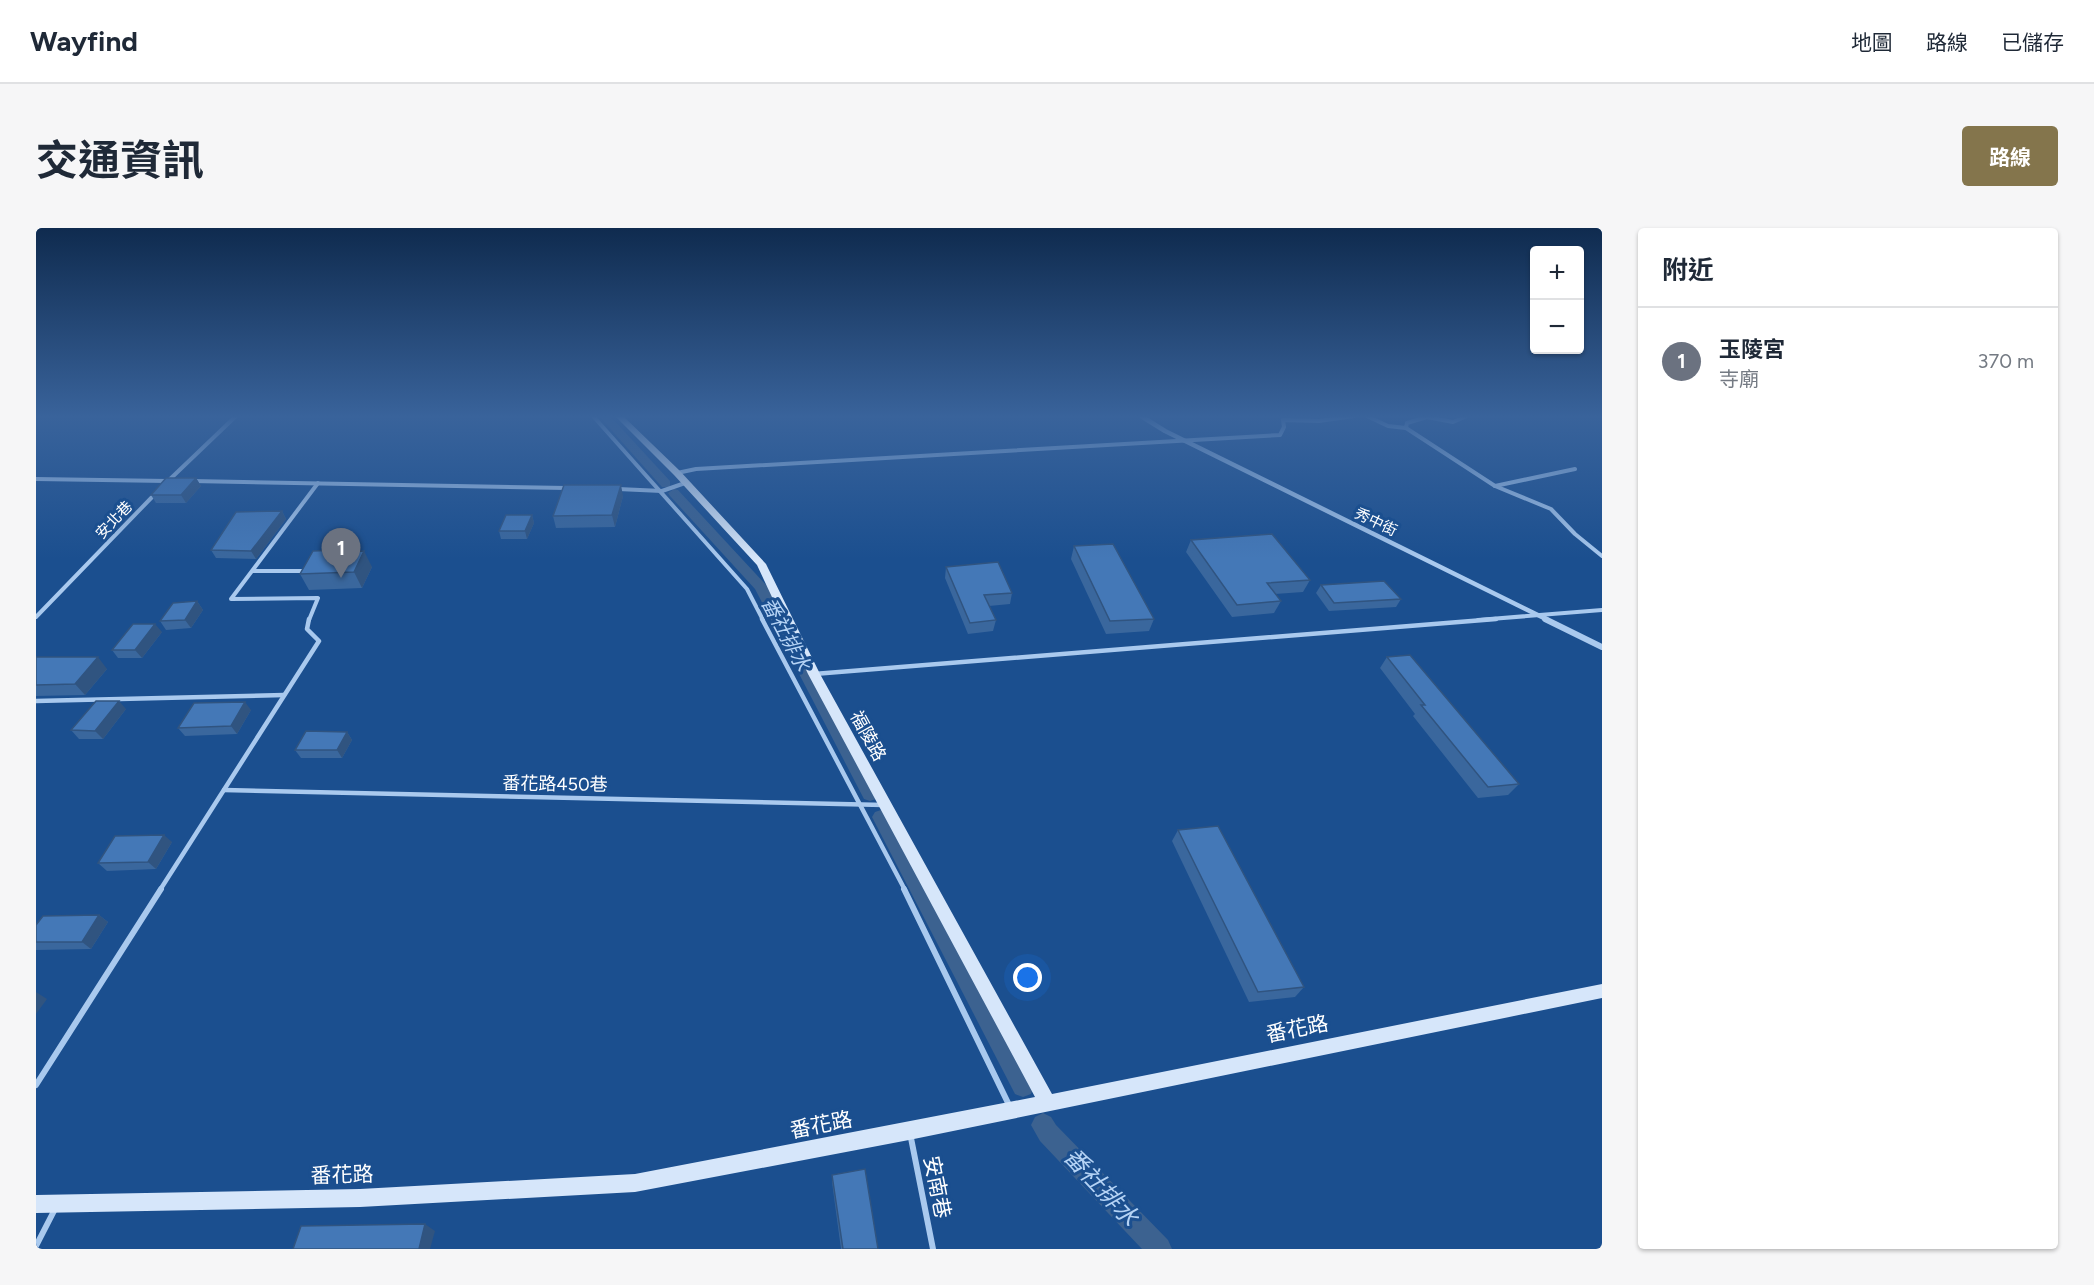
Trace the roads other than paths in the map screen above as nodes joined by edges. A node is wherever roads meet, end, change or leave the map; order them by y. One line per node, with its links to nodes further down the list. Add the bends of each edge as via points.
1 (185, 464): 10 (lane, 安北巷)
2 (634, 464): 18 (lane)
3 (667, 464): 8 (main road, 福陵路)
4 (795, 464): 8 (lane)
5 (1232, 464): 23 (street, 秀中街)
6 (1461, 464): 15 (lane)
7 (1575, 469): 15 (lane)
8 (677, 473): 14 (main road, 福陵路)
9 (36, 479): 10 (lane)
10 (168, 480): 11 (lane); 24 (lane, 安北巷)
11 (180, 481)
12 (191, 481): 13 (lane)
13 (318, 483): 16 (lane); 20 (lane)
14 (685, 483): 18 (lane); 26 (main road, 福陵路, via 761,564)
15 (1495, 486): 19 (lane, via 1551,509)
16 (569, 488)
17 (616, 489): 18 (lane)
18 (663, 491): 30 (lane, via 747,589)
19 (1602, 556)
20 (252, 571): 21 (lane); 27 (lane, via 231,599 318,598 307,629 319,641)
21 (303, 571)
22 (1602, 610): 23 (lane)
23 (1540, 616): 25 (street, 秀中街); 26 (lane)
24 (36, 617)
25 (1602, 647)
26 (814, 674): 31 (main road, 福陵路)
27 (284, 695): 28 (lane); 29 (lane)
28 (36, 701)
29 (224, 790): 30 (lane, 番花路450巷); 33 (lane)
30 (860, 805): 31 (lane, 番花路450巷); 35 (lane)
31 (886, 806): 34 (main road, 福陵路)
32 (1602, 992): 34 (main road, 番花路)
33 (36, 1085)
34 (1047, 1102): 35 (main road, 番花路)
35 (1011, 1110): 36 (main road, 番花路)
36 (909, 1131): 38 (main road, 番花路, via 636,1183 360,1198); 40 (lane, 安南巷)
37 (36, 1204): 38 (main road, 番花路)
38 (57, 1204): 39 (lane)
39 (36, 1246)
40 (933, 1249)

